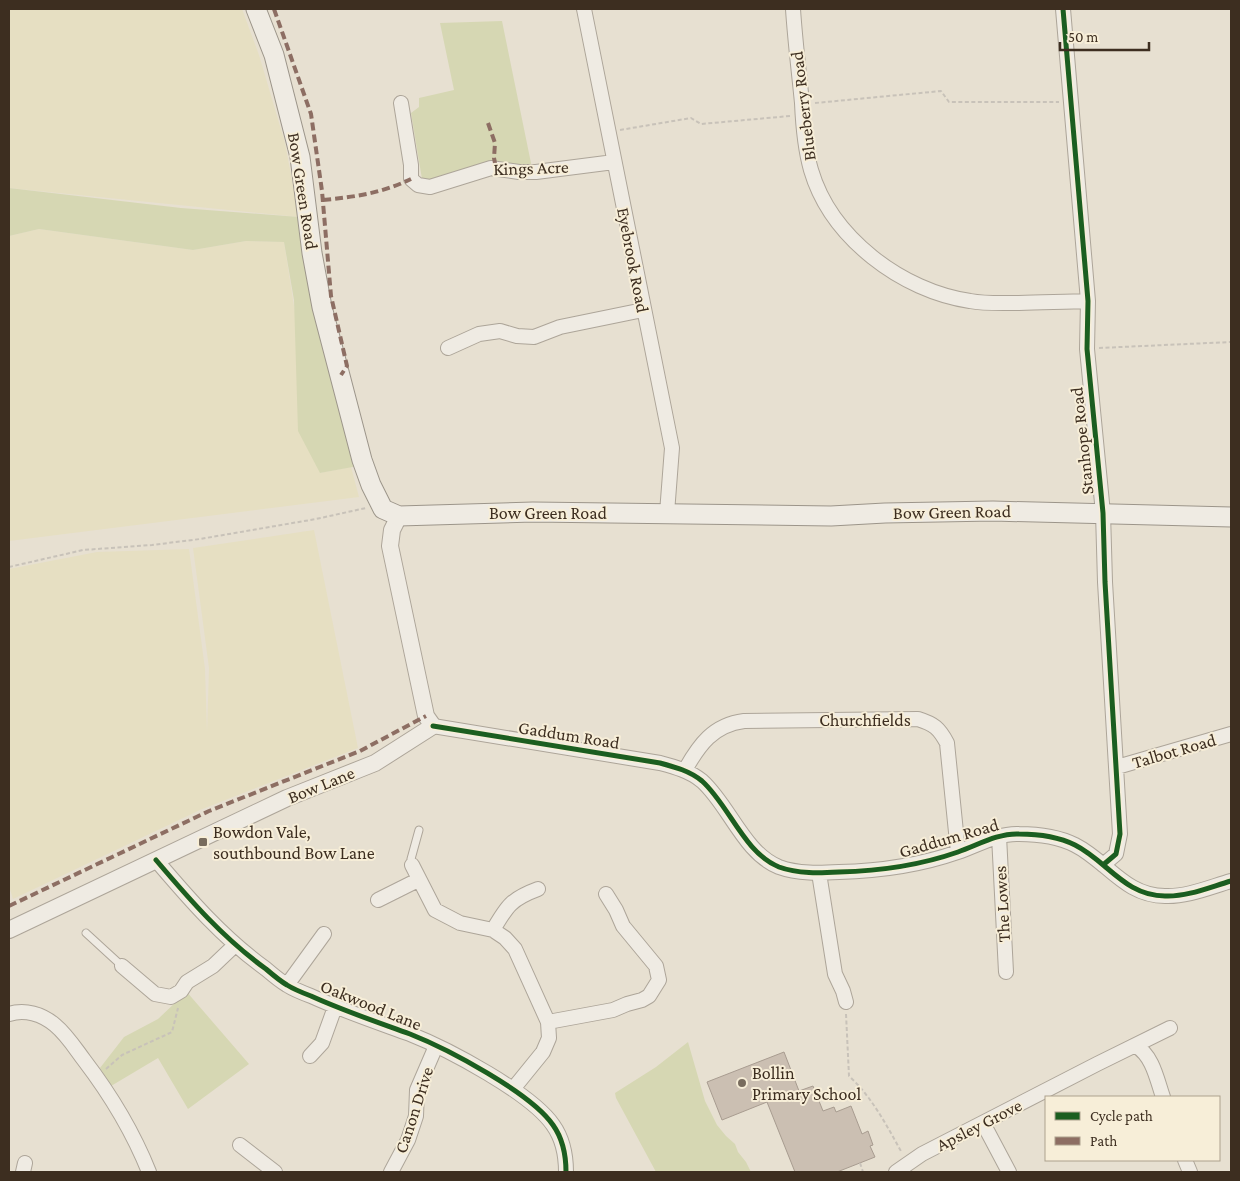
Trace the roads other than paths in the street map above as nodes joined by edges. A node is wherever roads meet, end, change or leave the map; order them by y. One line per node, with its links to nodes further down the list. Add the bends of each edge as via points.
1 (256, 9): 12 (main road, Bow Green Road, via 274,55 300,157 322,307 362,460 383,509)
2 (584, 9): 6 (street, Eyebrook Road)
3 (792, 9): 7 (street, Blueberry Road, via 806,151 822,196 859,246 900,277 970,302)
4 (1063, 9): 7 (street, Stanhope Road)
5 (401, 103): 6 (street, Kings Acre, via 411,179 418,185 430,187 491,168 536,172)
6 (614, 162): 8 (street, Eyebrook Road)
7 (1088, 301): 11 (street, Stanhope Road, via 1087,349)
8 (643, 310): 9 (street, via 560,327 534,337 500,332 479,334); 10 (street, Eyebrook Road, via 672,448)
9 (448, 348)
10 (668, 513): 11 (main road, Bow Green Road, via 831,516 993,511); 12 (main road, Bow Green Road, via 533,512)
11 (1103, 513): 13 (main road, Bow Green Road); 16 (street, Stanhope Road)
12 (399, 516): 14 (street, via 392,530 390,546 426,716)
13 (1231, 517)
14 (433, 726): 17 (street, Gaddum Road, via 660,763); 21 (street, Bow Lane, via 375,763 287,798)
15 (1231, 734): 16 (street, Talbot Road)
16 (1117, 767): 22 (street, Stanhope Road, via 1120,834 1116,854)
17 (685, 770): 20 (street, Churchfields, via 698,747 732,723 918,719 941,731 947,743); 24 (street, Gaddum Road, via 712,792 758,854 780,867)
18 (420, 830): 23 (lane)
19 (999, 836): 20 (street, Gaddum Road); 22 (street, Gaddum Road, via 1018,834 1059,839 1075,845); 36 (street, The Lowes)
20 (958, 852): 24 (street, Gaddum Road, via 919,864 878,871)
21 (156, 860): 30 (street, Bow Lane); 34 (street, Oakwood Lane)
22 (1103, 865): 26 (street, Gaddum Road, via 1119,880 1151,895 1185,894)
23 (412, 866): 25 (street)
24 (819, 873): 38 (street, via 835,974)
25 (418, 880): 29 (street); 31 (street, via 435,910 460,923)
26 (1231, 881)
27 (538, 889): 31 (street, via 522,895 506,907)
28 (606, 894): 41 (street, via 623,926 656,966 659,980 649,996 642,1000 613,1010)
29 (378, 900)
30 (9, 930)
31 (493, 930): 41 (street, via 514,949)
32 (86, 932): 35 (lane)
33 (324, 934): 37 (street)
34 (234, 946): 35 (street, via 171,997 155,994); 37 (street, Oakwood Lane)
35 (122, 966)
36 (1006, 972)
37 (287, 985): 39 (street, Oakwood Lane)
38 (846, 1002)
39 (335, 1007): 43 (street, Oakwood Lane); 45 (street, via 322,1043)
40 (9, 1014): 51 (street, via 27,1012 40,1015 68,1038 124,1120)
41 (548, 1022): 46 (street, via 549,1038 543,1052)
42 (1170, 1028): 44 (street, Apsley Grove)
43 (436, 1046): 46 (street, Oakwood Lane); 53 (street, Canon Drive, via 418,1090 416,1116 408,1140)
44 (1136, 1046): 47 (street, via 1149,1058); 48 (street, Apsley Grove)
45 (310, 1056)
46 (513, 1089): 54 (street, Oakwood Lane, via 553,1125 562,1142)
47 (1163, 1096)
48 (983, 1123): 50 (street, Apsley Grove, via 922,1154); 56 (street)
49 (240, 1145): 52 (street)
50 (911, 1168): 55 (street)
51 (149, 1172)
52 (275, 1172)
53 (391, 1172)
54 (566, 1172)
55 (896, 1172)
56 (1009, 1172)

